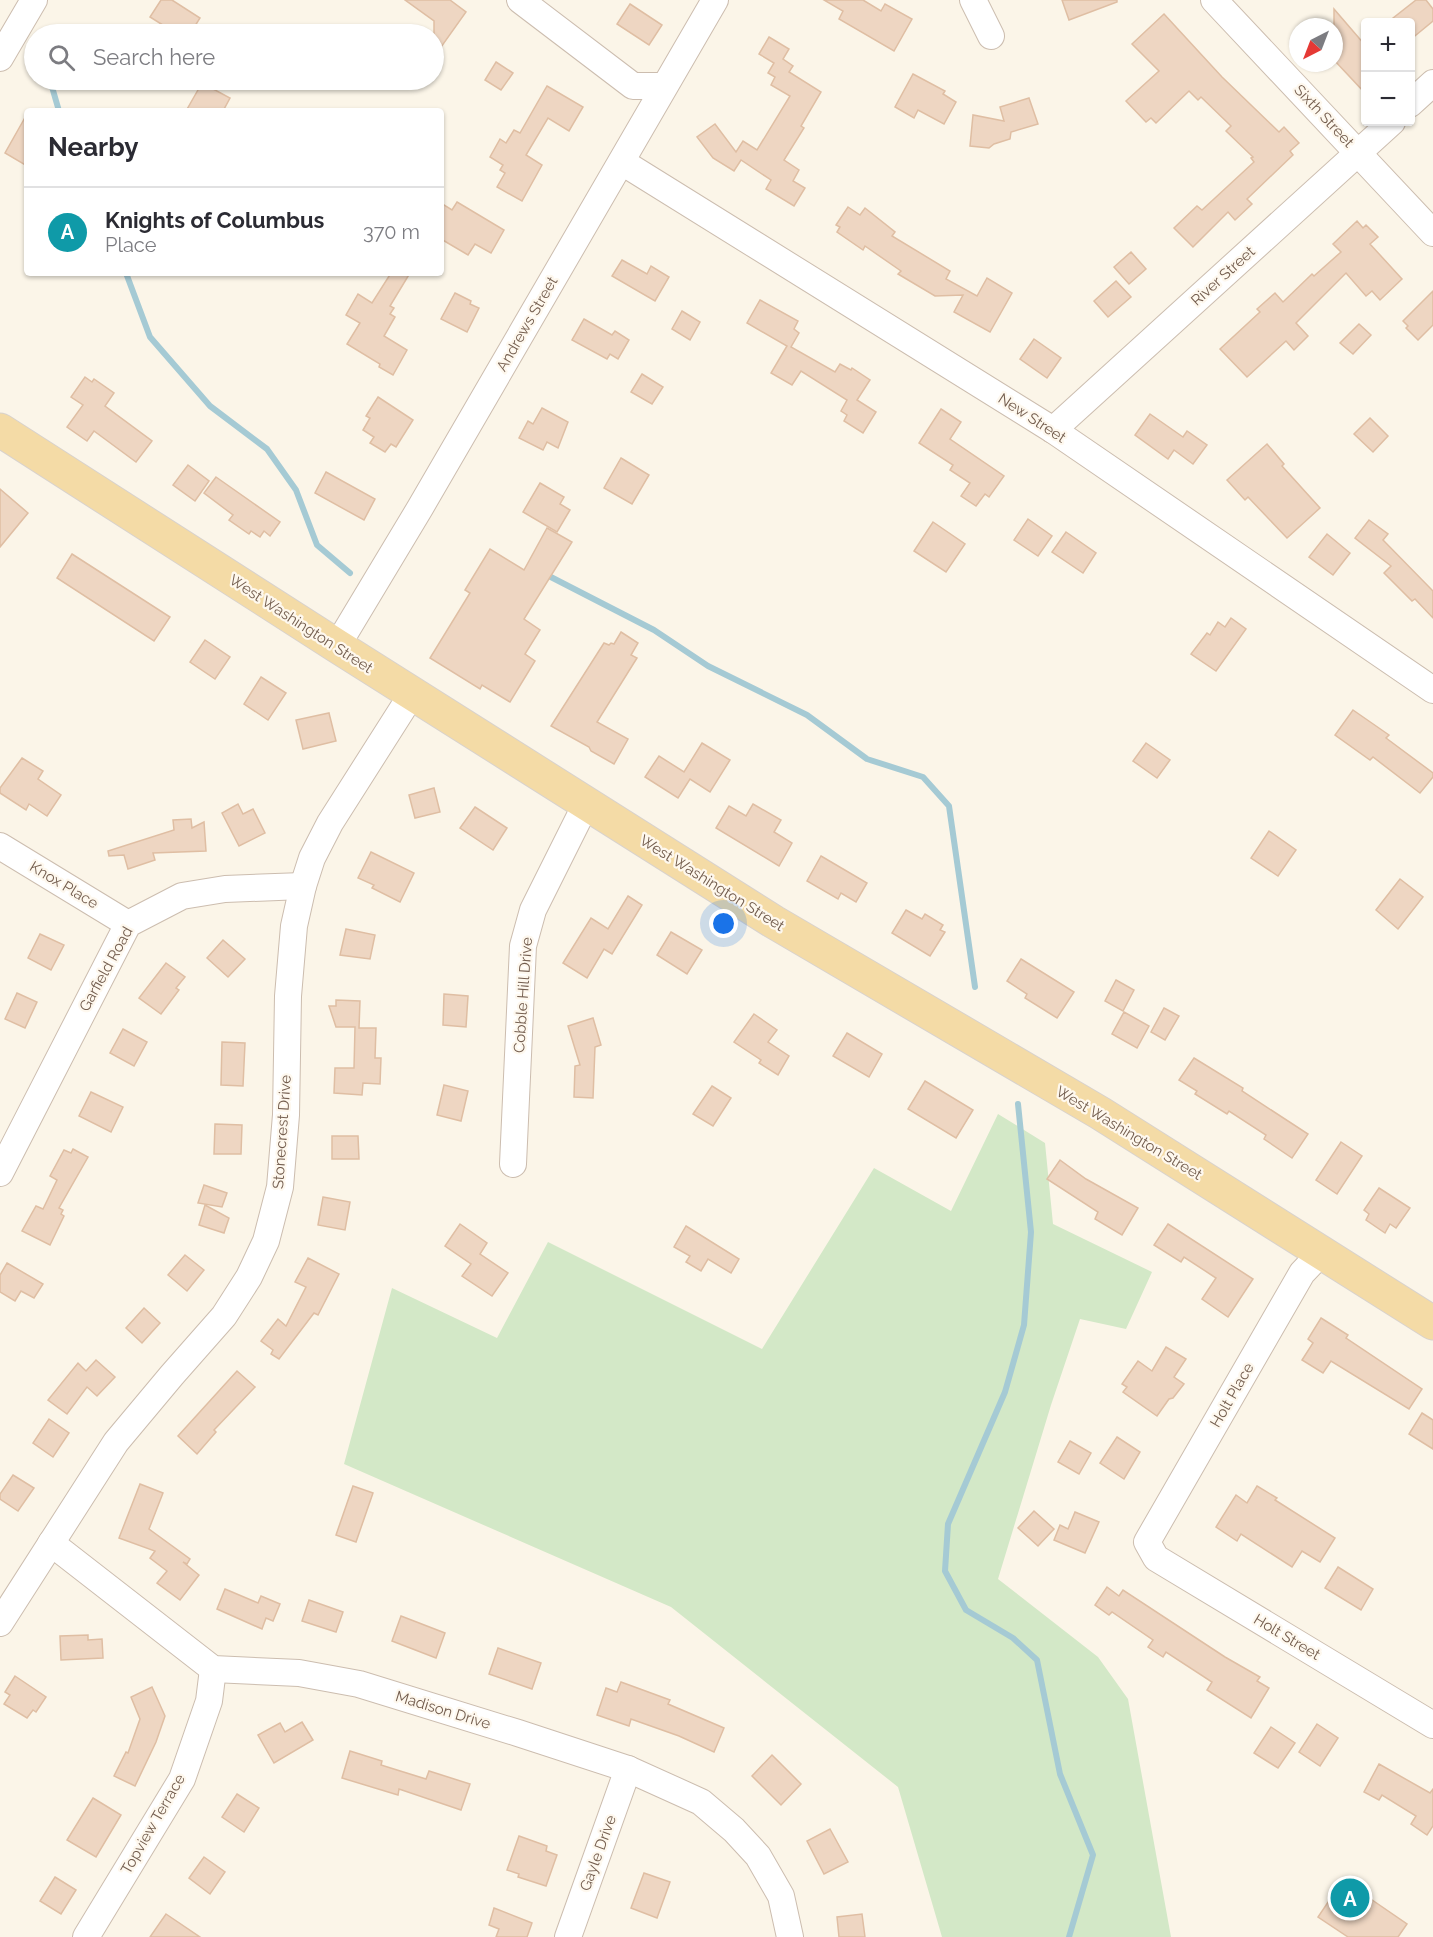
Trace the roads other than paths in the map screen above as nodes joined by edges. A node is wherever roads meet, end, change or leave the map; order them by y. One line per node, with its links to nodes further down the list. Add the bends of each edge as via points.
1 (34, 0): 7 (street)
2 (520, 0): 9 (street, via 633,86)
3 (715, 0): 9 (street, Andrews Street)
4 (973, 0): 6 (street)
5 (1214, 0): 12 (street, Sixth Street)
6 (991, 36)
7 (0, 58)
8 (1433, 83): 10 (street)
9 (664, 86): 13 (street, Andrews Street)
10 (1415, 99)
11 (1388, 126): 12 (street, River Street)
12 (1358, 153): 14 (street, Sixth Street); 16 (street, River Street)
13 (622, 162): 16 (street, New Street); 17 (street, Andrews Street)
14 (1433, 233)
15 (0, 430): 17 (main road, West Washington Street)
16 (1053, 430): 18 (street, New Street)
17 (337, 646): 19 (main road, West Washington Street)
18 (1433, 690)
19 (412, 694): 20 (main road, West Washington Street); 22 (street, Stonecrest Drive, via 330,823)
20 (586, 804): 24 (street, Cobble Hill Drive, via 532,910 523,946); 26 (main road, West Washington Street, via 774,922 1100,1113)
21 (0, 846): 23 (street, Knox Place)
22 (303, 886): 23 (street, Garfield Road, via 225,889 182,896); 28 (street, Stonecrest Drive, via 294,926 288,996 280,1187 266,1241 224,1316 116,1443)
23 (128, 924): 25 (street, Garfield Road)
24 (513, 1164)
25 (0, 1173)
26 (1322, 1252): 27 (main road, West Washington Street); 29 (street, Holt Place, via 1302,1273)
27 (1433, 1323)
28 (51, 1542): 30 (street, Stonecrest Drive); 31 (street)
29 (1147, 1542): 32 (street, Holt Street, via 1156,1558)
30 (0, 1623)
31 (213, 1669): 33 (street, Madison Drive, via 299,1673 359,1684); 34 (street, Topview Terrace, via 208,1701 182,1779)
32 (1433, 1725)
33 (628, 1769): 35 (street, Gayle Drive); 36 (street, Madison Drive, via 701,1802 734,1830 758,1856 781,1896)
34 (86, 1937)
35 (568, 1937)
36 (790, 1937)

